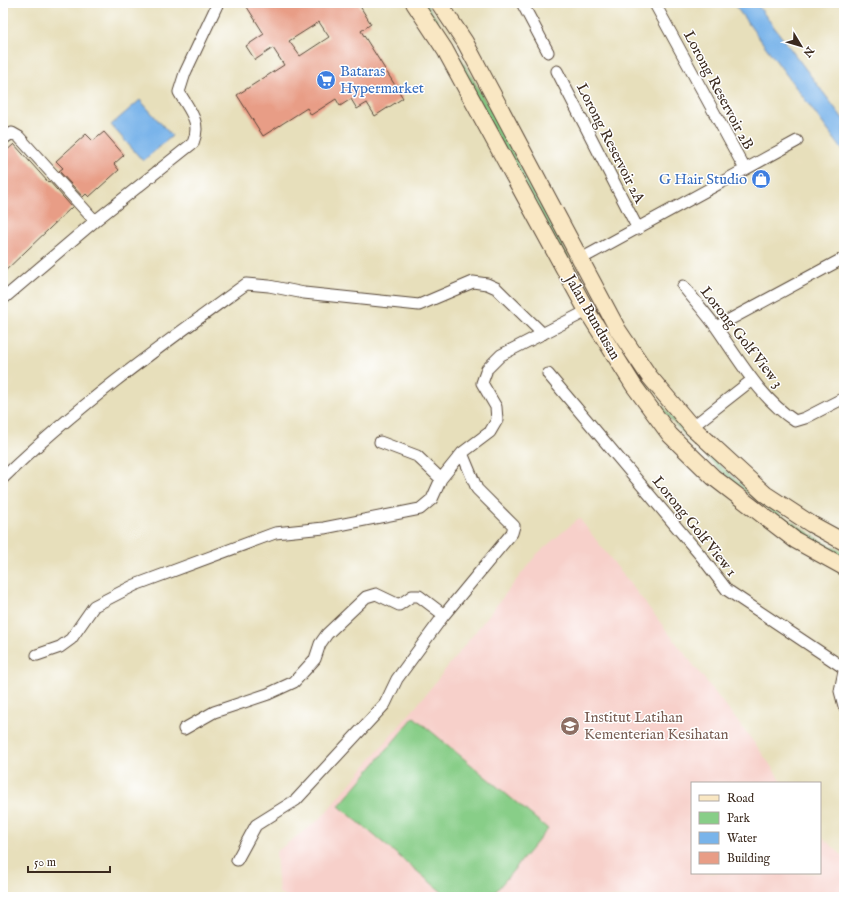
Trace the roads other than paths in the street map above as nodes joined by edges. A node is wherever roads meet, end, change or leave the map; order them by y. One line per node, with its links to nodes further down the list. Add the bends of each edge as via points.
1 (218, 3): 11 (street, via 185,73 179,92 197,124 193,143)
2 (414, 3): 17 (main road, Jalan Bundusan, via 446,50)
3 (439, 3): 14 (main road, Jalan Bundusan, via 464,42)
4 (522, 3): 6 (street)
5 (656, 4): 10 (street, Lorong Reservoir 2B)
6 (548, 52)
7 (557, 71): 12 (street, Lorong Reservoir 2A)
8 (3, 139): 11 (street, via 12,133 19,137)
9 (797, 141): 10 (street)
10 (745, 169): 12 (street)
11 (96, 221): 16 (street)
12 (638, 229): 14 (street)
13 (844, 258): 18 (street)
14 (579, 260): 23 (main road, Jalan Bundusan, via 618,330 640,363)
15 (683, 286): 18 (street, Lorong Golf View 3)
16 (3, 299)
17 (587, 311): 19 (street); 29 (main road, Jalan Bundusan, via 634,386 670,435 712,477 795,540)
18 (716, 327): 21 (street, Lorong Golf View 3)
19 (543, 334): 25 (street, via 501,355 487,369 482,384 496,407 497,420 490,432); 26 (street, via 496,288 487,284 473,282 419,305 246,284 101,391 38,444)
20 (548, 374): 32 (street, Lorong Golf View 1, via 727,590)
21 (752, 380): 22 (street, Lorong Golf View 3, via 782,412 795,421); 23 (street)
22 (844, 398)
23 (692, 428): 28 (main road, Jalan Bundusan, via 764,494)
24 (380, 442): 27 (street, via 417,456)
25 (462, 453): 27 (street); 30 (street, via 477,489 514,526 504,545)
26 (3, 478)
27 (441, 479): 31 (street, via 432,499 420,510 324,528 275,533 136,586 94,606 70,639 60,647)
28 (844, 542)
29 (844, 567)
30 (444, 615): 34 (street, via 419,596 412,596 399,604 376,594 366,597 327,634 315,659 294,682 263,696 214,712); 35 (street, via 397,679 385,704 296,800 256,825)
31 (37, 655)
32 (844, 669): 33 (street, via 840,691)
33 (844, 706)
34 (184, 729)
35 (237, 860)

